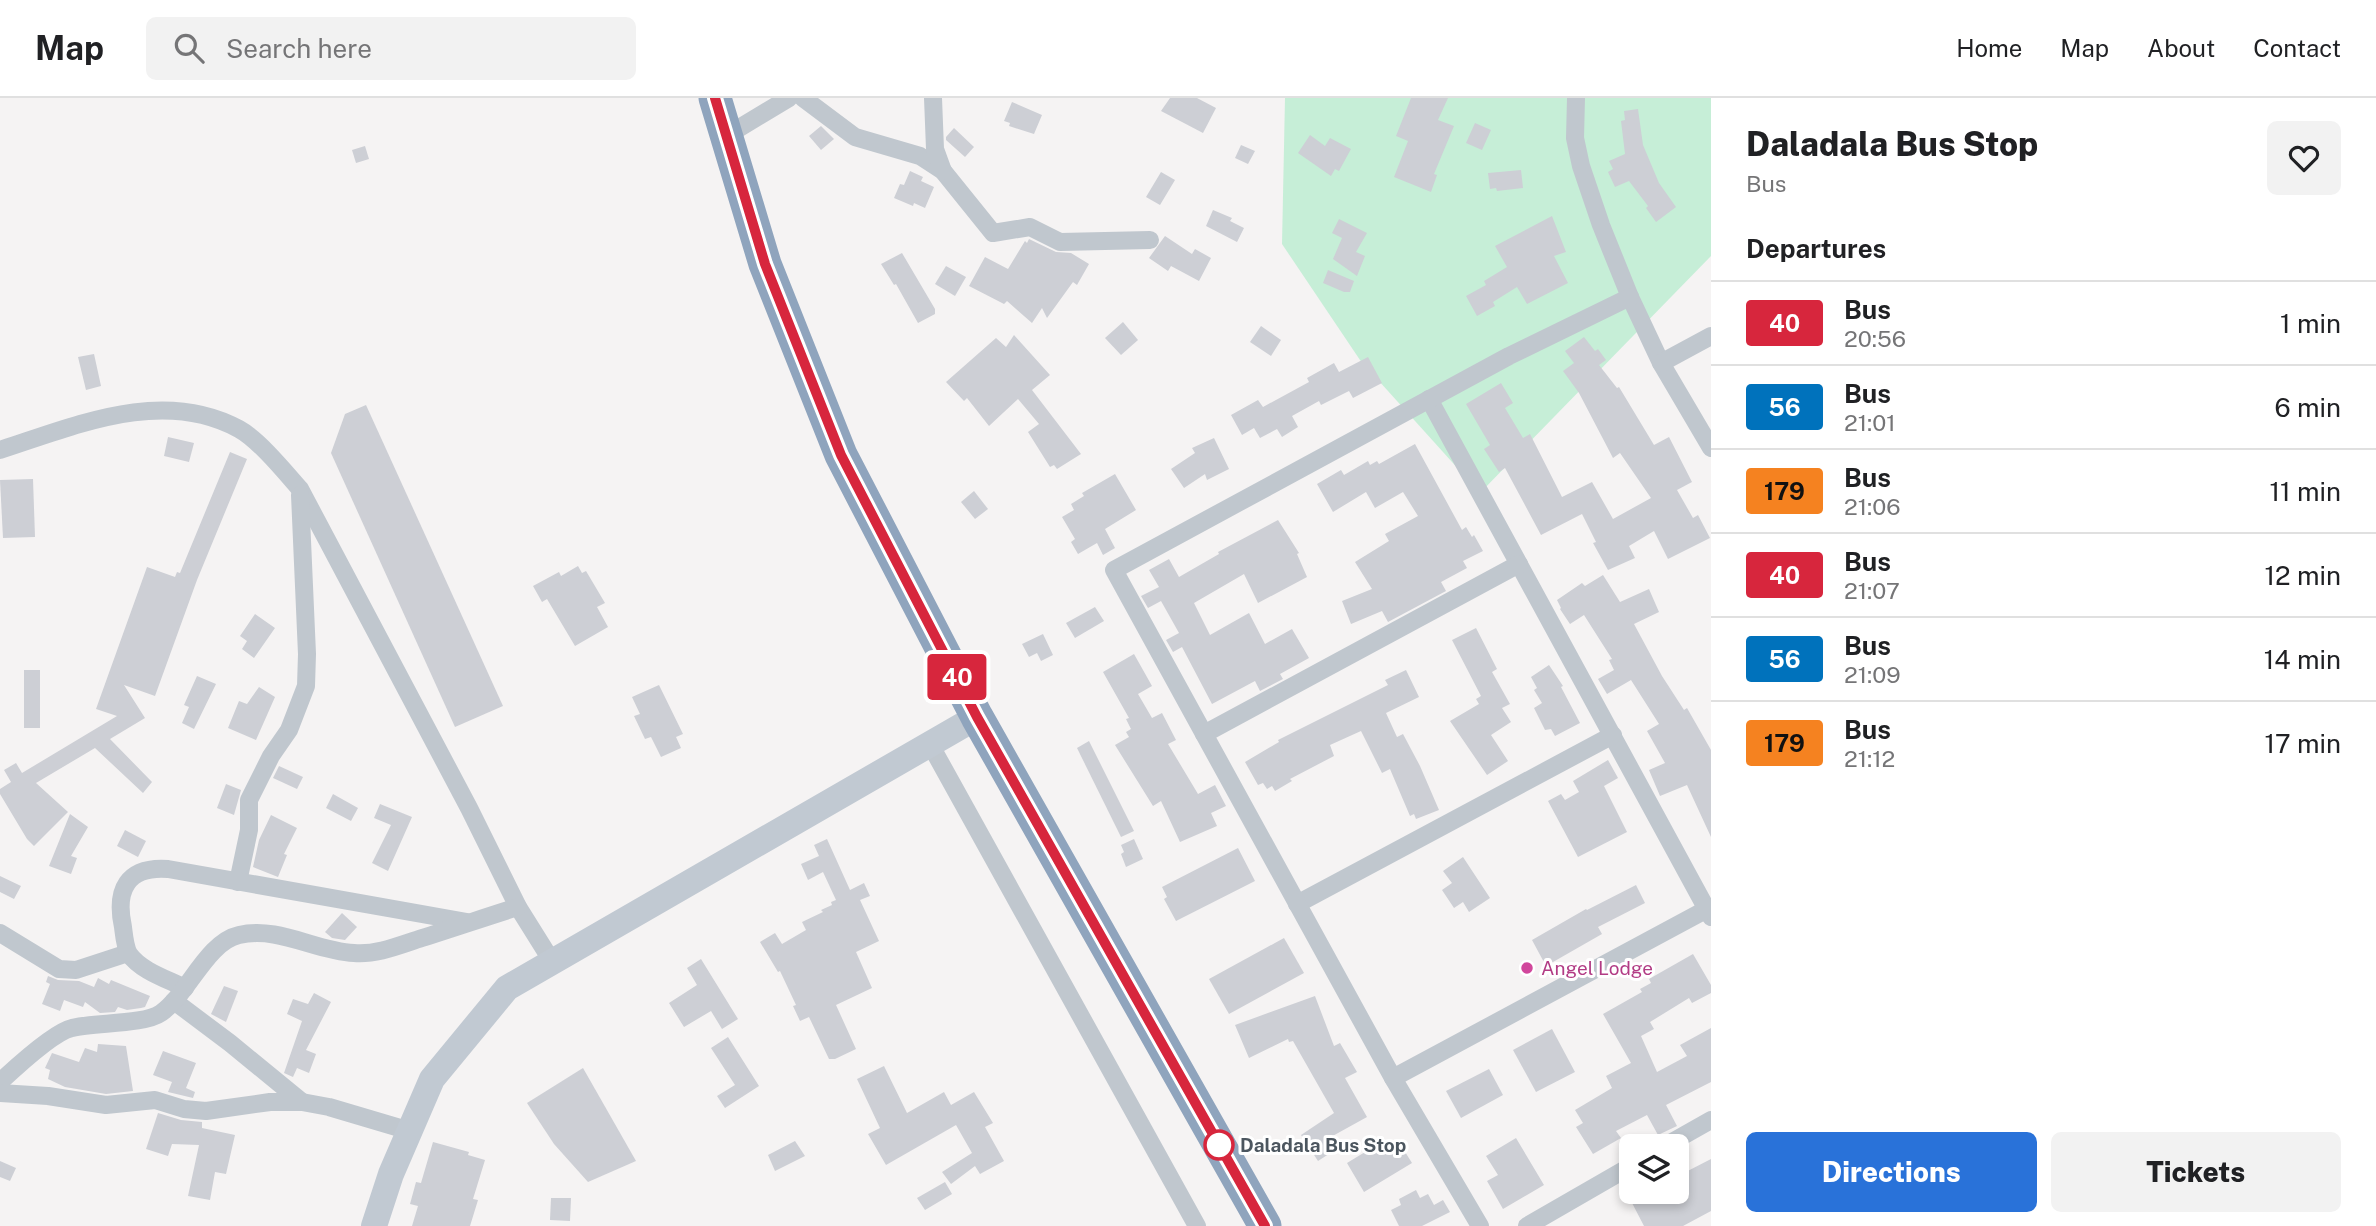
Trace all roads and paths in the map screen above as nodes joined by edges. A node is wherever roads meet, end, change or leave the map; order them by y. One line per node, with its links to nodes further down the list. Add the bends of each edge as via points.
1 (715, 98): 6 (highway)
2 (789, 98): 6 (street)
3 (803, 98): 7 (street, via 855,137 920,156)
4 (933, 98): 7 (street, via 935,149)
5 (1576, 98): 9 (street, via 1575,138 1581,166)
6 (726, 136): 17 (highway, via 765,264 841,455)
7 (943, 171): 8 (street, via 993,233 1030,227 1060,242)
8 (1150, 240)
9 (1630, 297): 11 (street); 12 (street)
10 (1711, 336): 11 (street)
11 (1661, 363): 13 (street)
12 (1429, 399): 16 (street); 18 (street, via 1114,570)
13 (1711, 448)
14 (0, 450): 15 (street, via 110,415 154,410 199,414 240,429)
15 (300, 489): 21 (street, via 306,686 289,730 249,800 249,830); 23 (street)
16 (1519, 564): 18 (street); 19 (street)
17 (977, 717): 20 (street); 40 (highway)
18 (1204, 734): 22 (street)
19 (1613, 735): 22 (street); 24 (street)
20 (930, 744): 28 (street); 39 (street)
21 (238, 882): 25 (street); 27 (street, via 152,867 138,871 125,885 119,911)
22 (1297, 904): 30 (street)
23 (518, 906): 25 (street); 28 (street)
24 (1710, 911): 30 (street)
25 (470, 923): 29 (street, via 368,953 343,952 260,933 237,935 221,943)
26 (0, 933): 27 (street, via 60,969 76,970)
27 (128, 953): 29 (street)
28 (553, 962): 35 (street, via 507,988 432,1079)
29 (180, 994): 31 (street, via 152,1017 69,1028 26,1057); 33 (street)
30 (1393, 1079): 41 (street)
31 (0, 1082)
32 (0, 1093): 33 (street, via 106,1105 155,1100 206,1111)
33 (302, 1102): 35 (street)
34 (1711, 1119): 36 (street)
35 (410, 1131): 38 (street)
36 (1685, 1134)
37 (1619, 1173): 42 (street)
38 (374, 1226)
39 (1197, 1226)
40 (1265, 1226)
41 (1480, 1226)
42 (1527, 1226)

